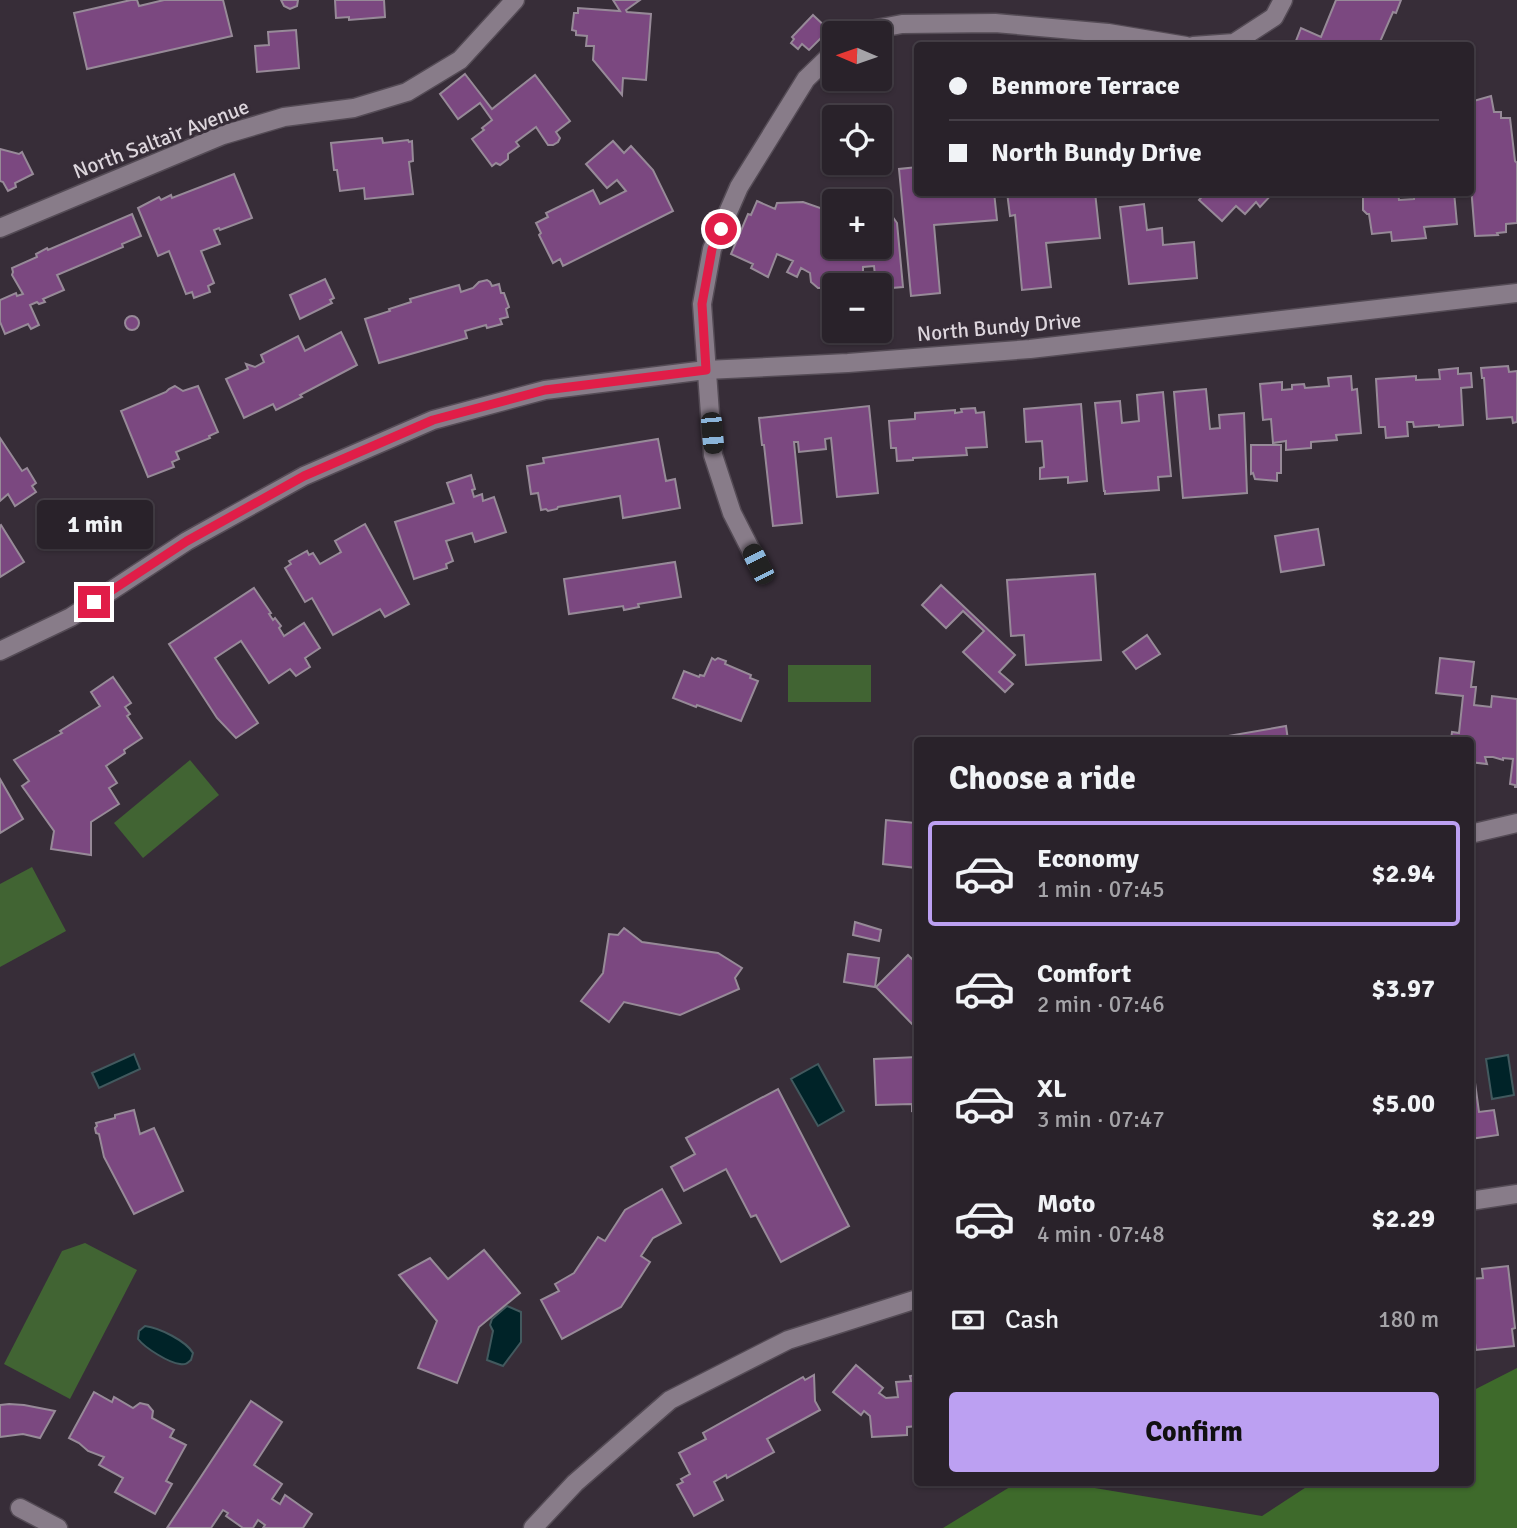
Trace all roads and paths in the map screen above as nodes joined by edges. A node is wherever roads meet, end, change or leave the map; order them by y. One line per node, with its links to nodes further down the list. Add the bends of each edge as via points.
1 (515, 0): 7 (street, North Saltair Avenue, via 460,60 407,92 354,108 284,117 223,135)
2 (1283, 0): 5 (street, via 1274,17)
3 (892, 26): 4 (street, via 995,23)
4 (1162, 42)
5 (1236, 42)
6 (822, 64): 9 (street, via 806,79 739,187 712,249 702,304)
7 (0, 228)
8 (1517, 293): 9 (street, North Bundy Drive, via 1030,349)
9 (706, 370): 10 (street, via 713,455 732,513); 11 (street, North Bundy Drive, via 545,390 433,420 304,476 187,541 71,617)
10 (758, 564)
11 (0, 651)
12 (1517, 823): 13 (street)
13 (1474, 833)
14 (1517, 1194): 15 (street)
15 (1474, 1199)
16 (914, 1300): 19 (street, via 788,1340 670,1400 575,1483)
17 (20, 1508): 18 (street)
18 (58, 1528)
19 (533, 1528)

